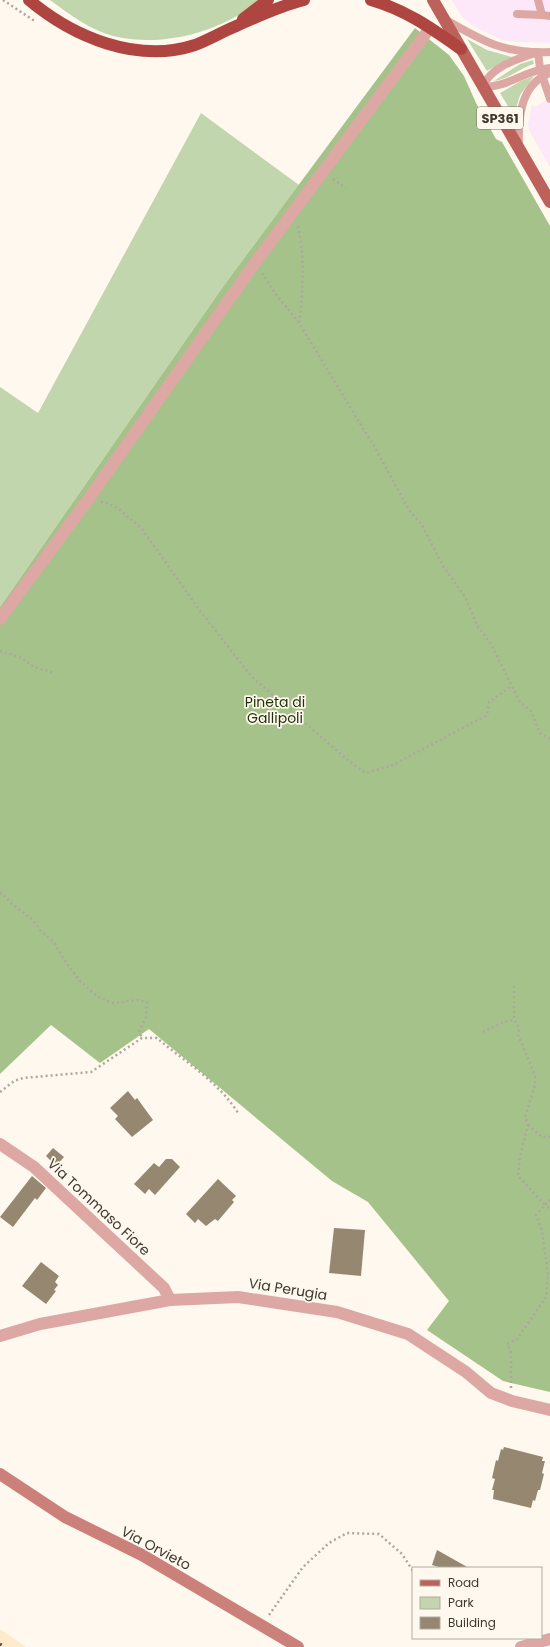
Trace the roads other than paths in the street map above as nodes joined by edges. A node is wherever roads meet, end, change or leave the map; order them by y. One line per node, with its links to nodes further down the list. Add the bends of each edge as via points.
1 (29, 0): 11 (highway, via 44,13)
2 (39, 0): 11 (highway)
3 (268, 0): 12 (highway)
4 (304, 0): 12 (highway)
5 (371, 0): 13 (highway, via 415,17)
6 (433, 0): 10 (main road, SP361)
7 (538, 0): 9 (lane)
8 (517, 14): 9 (lane)
9 (546, 15)
10 (444, 19): 14 (main road, SP361); 15 (lane, via 492,45)
11 (61, 22): 12 (highway, via 107,45 156,50 194,45)
12 (233, 27)
13 (430, 28): 14 (highway); 23 (street, via 255,263)
14 (461, 49): 19 (main road, SP361)
15 (538, 52): 16 (lane); 18 (lane); 19 (lane, via 517,59 495,71)
16 (550, 52)
17 (550, 68): 18 (lane)
18 (544, 73): 19 (lane, via 522,74 505,84 491,88); 20 (lane); 21 (lane, via 523,103 518,119)
19 (482, 87): 21 (main road, SP361)
20 (550, 99)
21 (519, 149): 22 (main road, SP361)
22 (550, 202)
23 (0, 620)
24 (0, 1144): 25 (street, Via Tommaso Fiore, via 34,1166 164,1288)
25 (170, 1300): 26 (street, Via Perugia, via 40,1324); 27 (street, Via Perugia, via 238,1297 337,1312 372,1322 408,1334 466,1372 491,1393)
26 (0, 1336)
27 (550, 1410)
28 (0, 1474): 30 (street, Via Orvieto, via 65,1517 142,1555)
29 (550, 1639): 31 (street)
30 (298, 1647)
31 (521, 1647)

